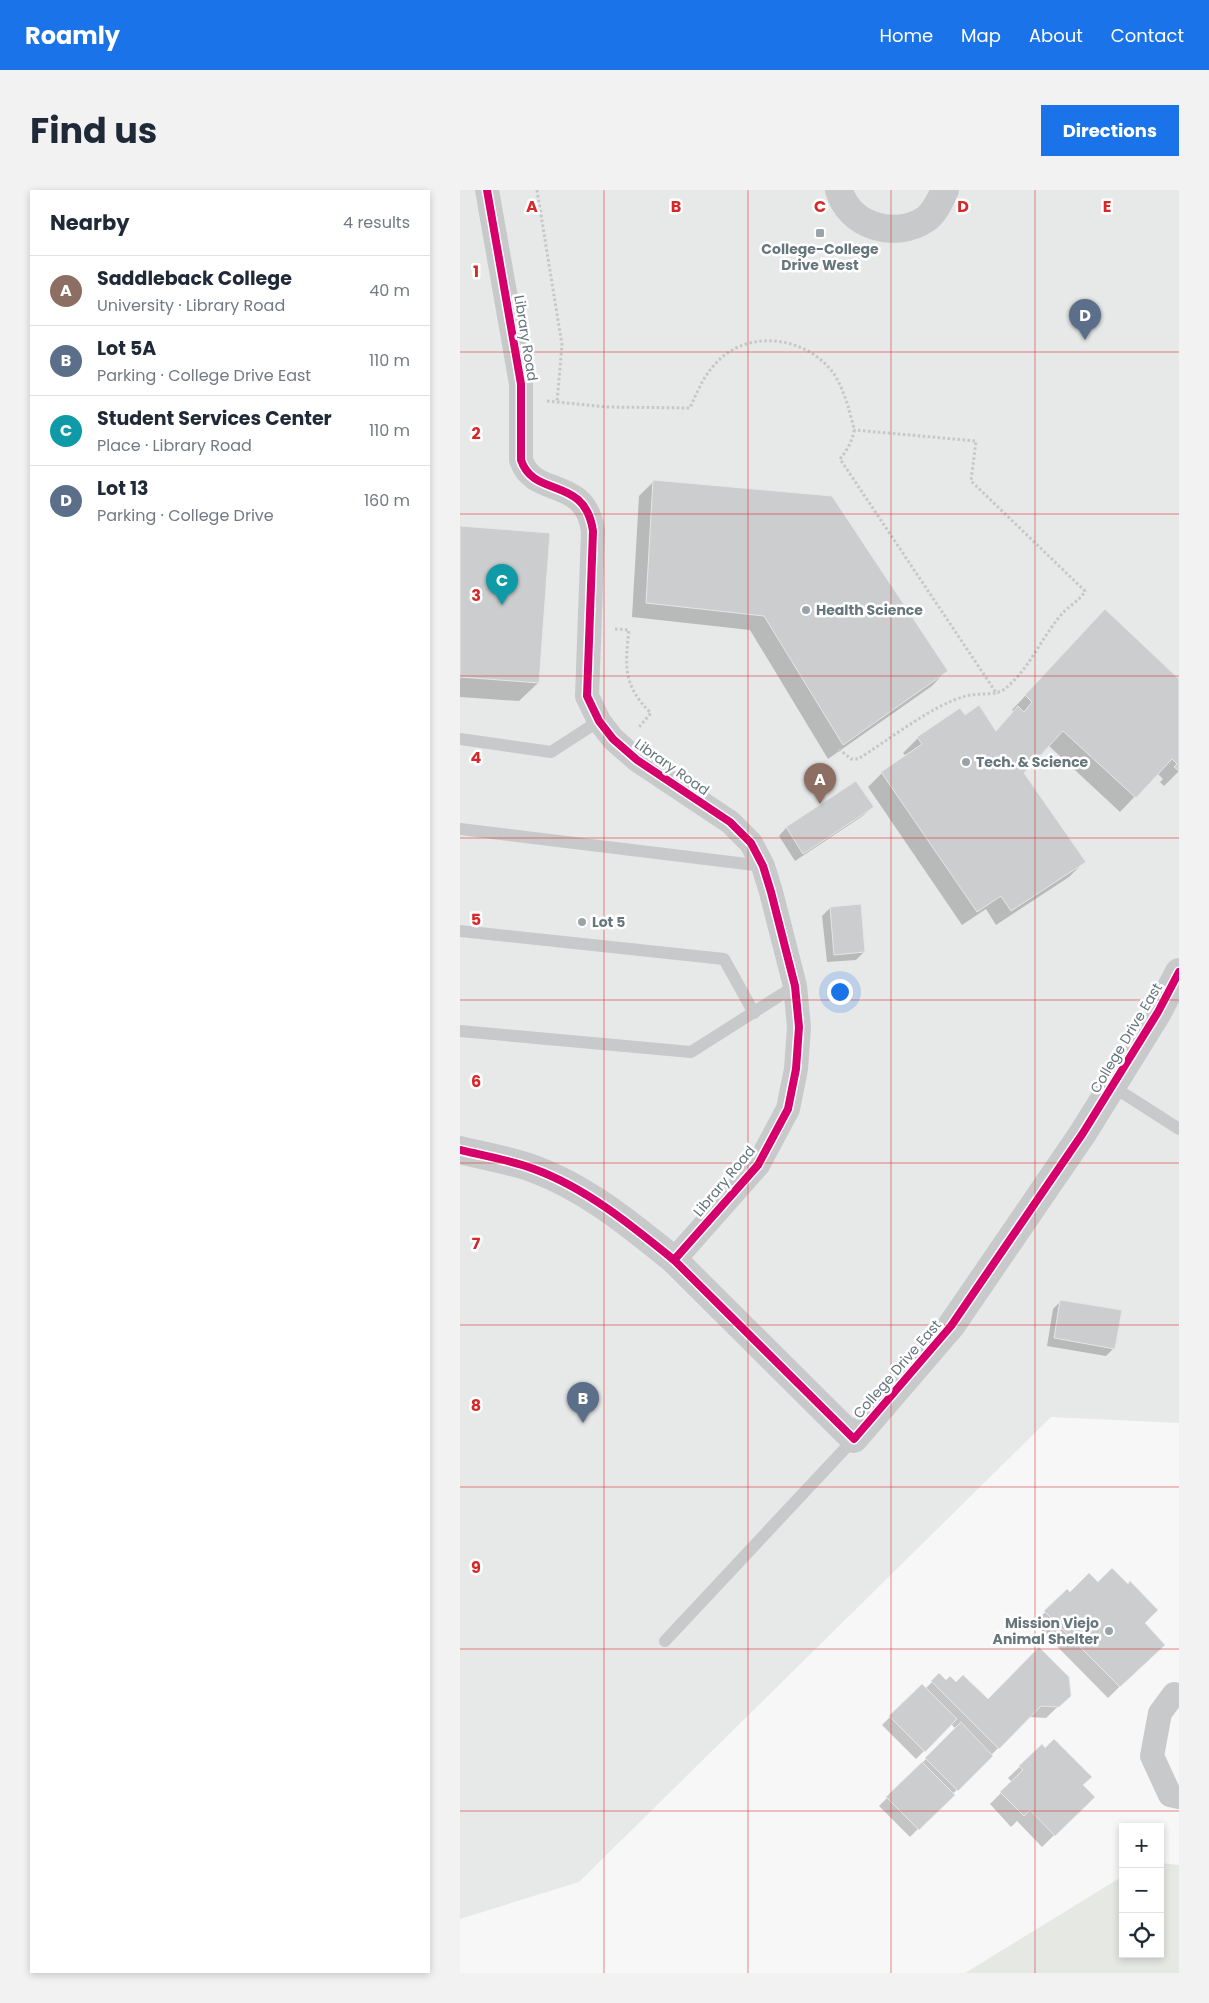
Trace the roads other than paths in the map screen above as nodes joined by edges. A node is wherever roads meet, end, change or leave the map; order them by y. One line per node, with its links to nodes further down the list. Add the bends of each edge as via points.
1 (486, 190): 4 (street, Library Road, via 521,384 521,460 524,471 534,479 570,493 591,515 587,696)
2 (839, 190): 3 (street, via 848,208 861,220 876,228 894,230 926,219 938,206)
3 (945, 190)
4 (599, 721): 5 (lane, via 551,752); 7 (street, Library Road, via 613,739 637,760 730,822 751,843)
5 (460, 739)
6 (460, 829): 7 (lane)
7 (763, 866): 10 (street, Library Road)
8 (460, 931): 11 (lane, via 724,958)
9 (1179, 972): 13 (street, College Drive East)
10 (795, 986): 11 (lane); 16 (street, Library Road, via 799,1028 796,1069 788,1109 758,1165)
11 (754, 1013): 12 (lane, via 691,1052)
12 (460, 1031)
13 (1112, 1086): 14 (lane); 17 (street, College Drive East, via 951,1326)
14 (1179, 1129)
15 (460, 1150): 16 (street, College Drive East, via 533,1169 572,1186)
16 (674, 1260): 17 (street, College Drive East)
17 (854, 1438): 18 (lane)
18 (665, 1641)
19 (1174, 1694): 20 (street, via 1160,1713 1152,1756 1170,1795)
20 (1179, 1797)

